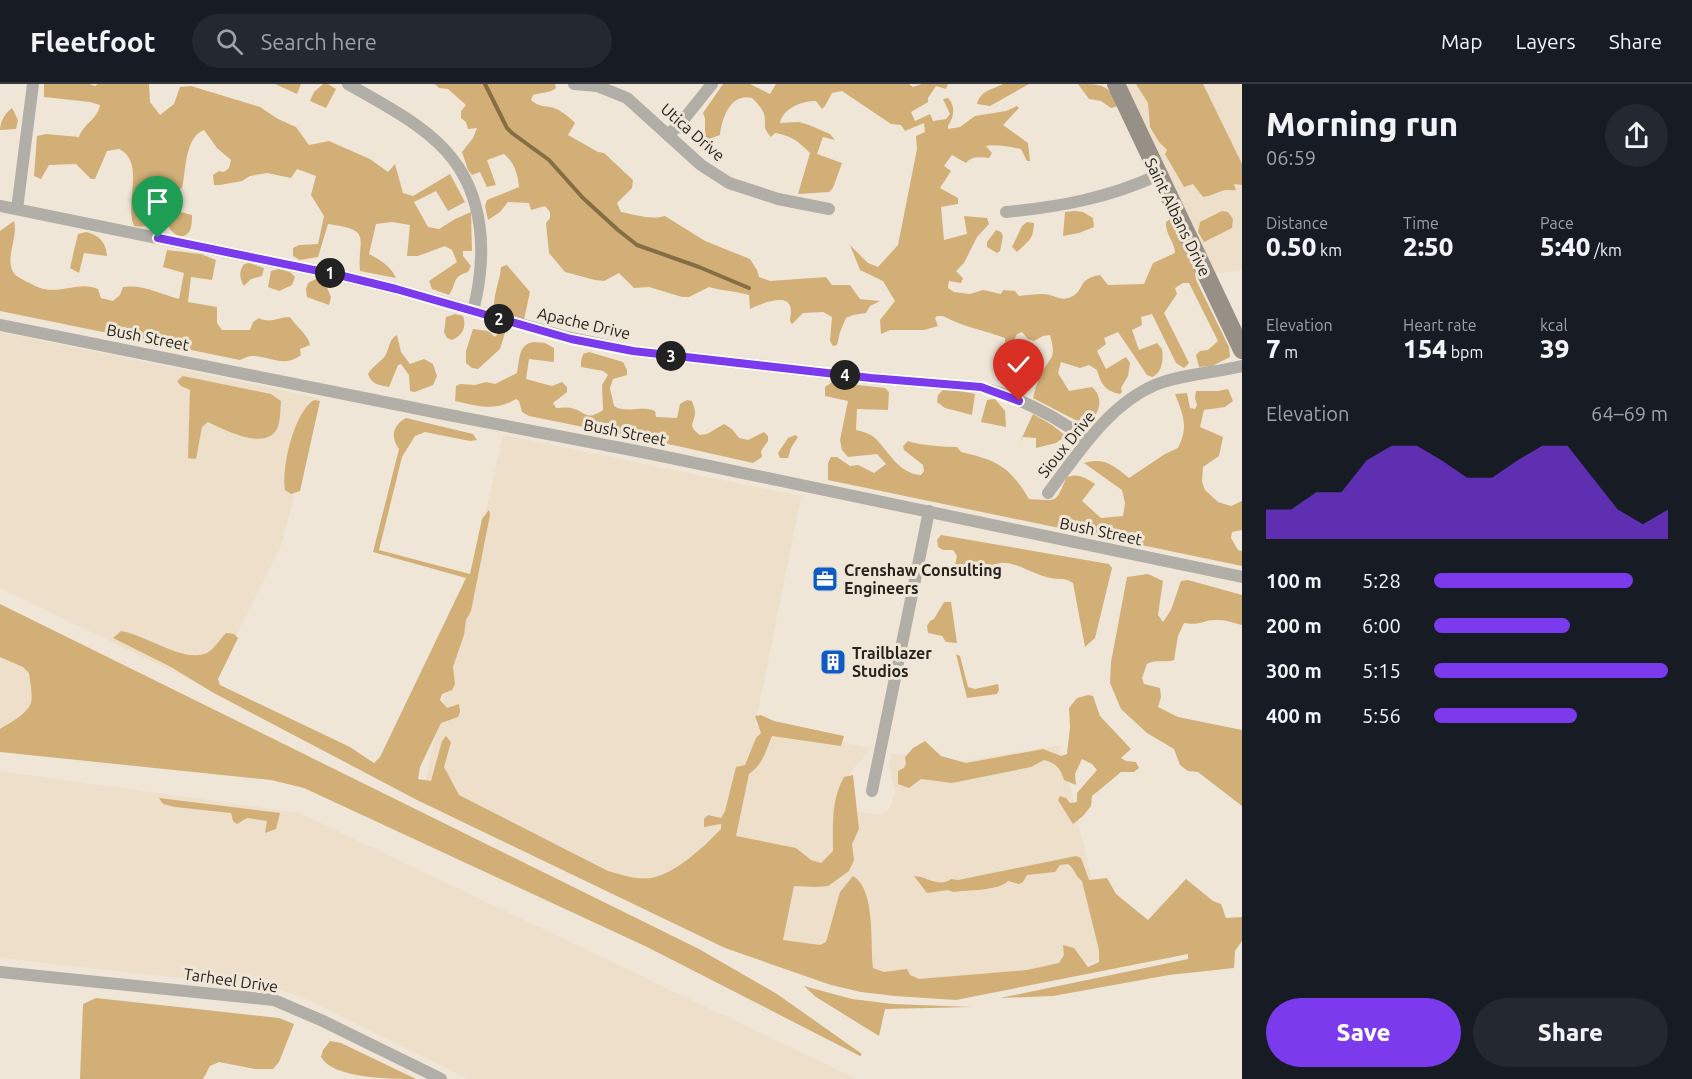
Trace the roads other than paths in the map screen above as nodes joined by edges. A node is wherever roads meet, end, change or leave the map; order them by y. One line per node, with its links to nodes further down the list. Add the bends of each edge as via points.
1 (33, 84): 9 (street)
2 (348, 84): 12 (street, via 432,138 469,187 479,221 482,255)
3 (574, 84): 6 (street, Utica Drive, via 597,86 627,98)
4 (712, 84): 6 (street)
5 (1116, 84): 7 (street, Saint Albans Drive)
6 (668, 135): 10 (street, Utica Drive, via 701,165 729,183 767,196)
7 (1158, 175): 11 (street, via 1088,201); 14 (street, Saint Albans Drive)
8 (0, 206): 9 (street, Apache Drive)
9 (17, 209): 12 (street, Apache Drive, via 343,276)
10 (829, 209)
11 (1006, 212)
12 (473, 311): 16 (street, Apache Drive, via 571,339 633,351 981,387 1040,410)
13 (0, 325): 18 (street, Bush Street)
14 (1242, 350)
15 (1242, 366): 16 (street, Sioux Drive, via 1154,386 1122,407)
16 (1088, 440): 17 (street, Sioux Drive)
17 (1048, 493)
18 (929, 511): 19 (street, Bush Street); 20 (street)
19 (1242, 577)
20 (872, 791)
21 (0, 972): 22 (street, Tarheel Drive, via 274,1000)
22 (441, 1079)

